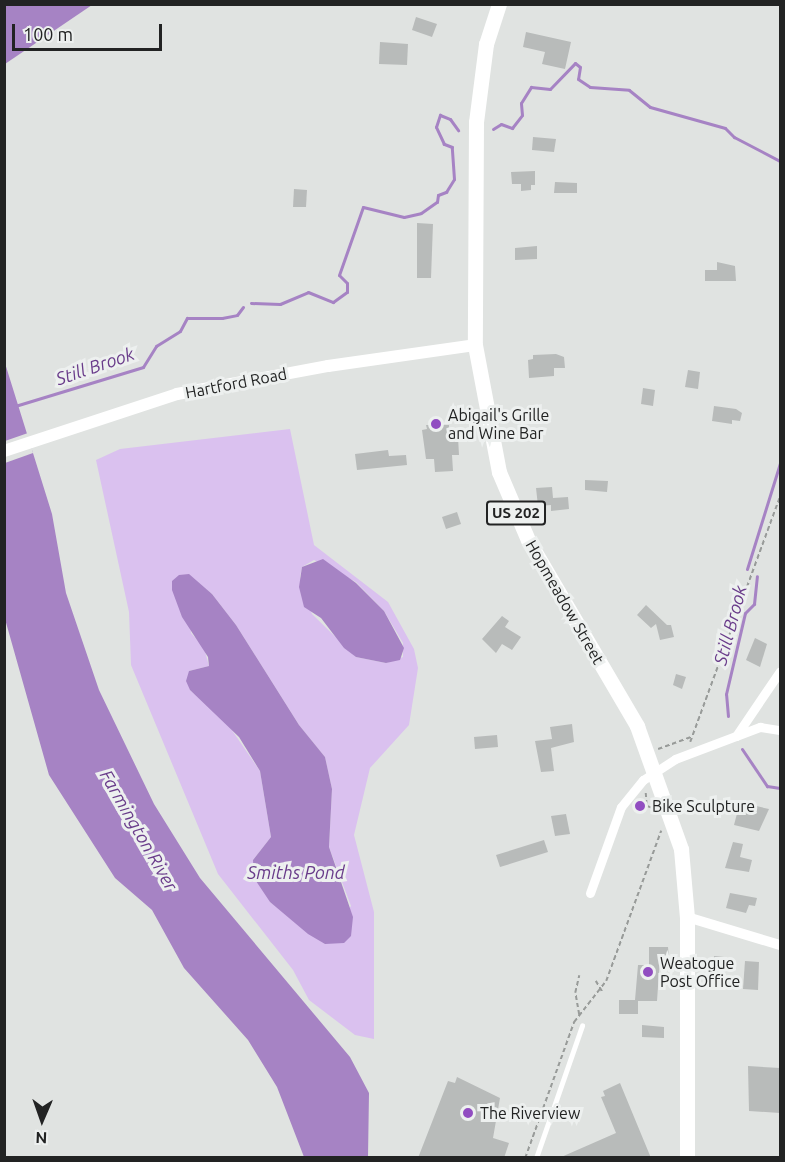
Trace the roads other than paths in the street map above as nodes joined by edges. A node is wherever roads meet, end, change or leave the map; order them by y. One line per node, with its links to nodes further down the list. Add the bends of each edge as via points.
1 (498, 4): 2 (highway, Hopmeadow Street / US 202, via 486,44 476,122)
2 (475, 345): 3 (main road, Hartford Road, via 328,366 177,394); 7 (highway, Hopmeadow Street / US 202, via 499,472 528,540 637,726)
3 (4, 451)
4 (780, 671): 6 (street)
5 (780, 730): 6 (street, via 760,728)
6 (736, 736): 7 (street)
7 (656, 771): 8 (street, via 628,794); 9 (highway, Hopmeadow Street / US 202, via 681,849)
8 (590, 893)
9 (687, 916): 10 (street); 13 (highway, Hopmeadow Street / US 202)
10 (780, 945)
11 (582, 1026): 12 (lane)
12 (536, 1158)
13 (687, 1158)

